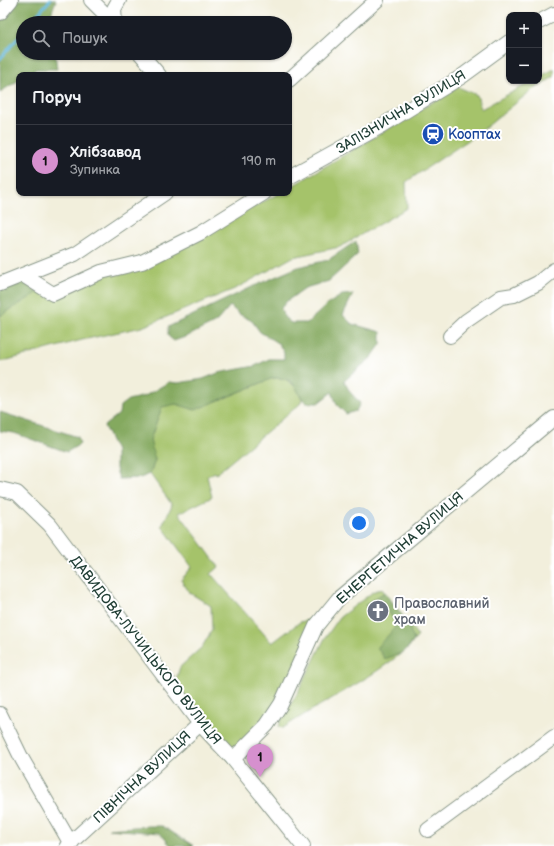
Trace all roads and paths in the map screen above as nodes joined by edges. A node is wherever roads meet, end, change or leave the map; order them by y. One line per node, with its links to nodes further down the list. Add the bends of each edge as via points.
1 (12, 0): 5 (street)
2 (91, 0): 7 (street)
3 (119, 0): 8 (street, via 114,9)
4 (377, 0): 13 (street)
5 (0, 13)
6 (554, 14): 9 (street)
7 (108, 16)
8 (114, 16)
9 (542, 20)
10 (506, 44): 14 (street, ЗАЛІЗНИЧНА ВУЛИЦЯ, via 461,77 383,125)
11 (146, 60): 12 (street)
12 (156, 72)
13 (292, 77)
14 (292, 175)
15 (161, 196): 18 (street, via 75,254)
16 (259, 196): 18 (street, via 200,233 142,262 101,272 53,294)
17 (554, 270): 20 (street, via 538,283 514,295 501,297)
18 (23, 275): 19 (street)
19 (0, 284)
20 (450, 336)
21 (554, 418): 26 (street, ЕНЕРГЕТИЧНА ВУЛИЦЯ, via 339,598 316,626 282,704 267,725)
22 (0, 489): 24 (street, ДАВИДОВА-ЛУЧИЦЬКОГО ВУЛИЦЯ, via 17,493 50,525)
23 (0, 714): 28 (street)
24 (200, 724): 26 (street, ДАВИДОВА-ЛУЧИЦЬКОГО ВУЛИЦЯ); 28 (street, ПІВНІЧНА ВУЛИЦЯ)
25 (554, 737): 27 (street)
26 (233, 759): 29 (street, ДАВИДОВА-ЛУЧИЦЬКОГО ВУЛИЦЯ)
27 (428, 830)
28 (69, 845)
29 (303, 846)

